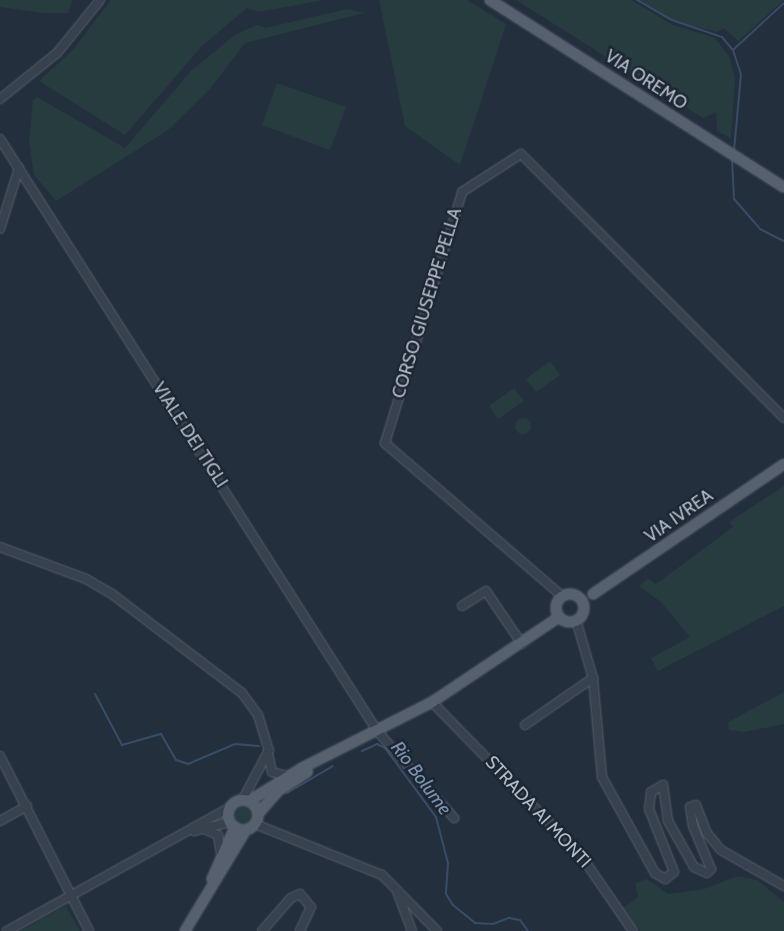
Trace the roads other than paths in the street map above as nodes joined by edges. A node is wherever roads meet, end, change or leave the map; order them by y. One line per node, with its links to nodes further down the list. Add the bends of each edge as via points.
1 (100, 0): 3 (street, via 57,53)
2 (490, 0): 6 (main road, VIA OREMO)
3 (0, 100)
4 (0, 139): 5 (street, VIALE DEI TIGLI)
5 (19, 168): 7 (street); 20 (street, VIALE DEI TIGLI)
6 (784, 187)
7 (0, 229)
8 (784, 418): 11 (street, CORSO GIUSEPPE PELLA, via 521,154 462,192 385,444)
9 (784, 464): 12 (main road, VIA IVREA)
10 (0, 546): 21 (street, via 86,579 242,693 258,715)
11 (562, 596): 12 (main road); 14 (main road, via 556,603)
12 (588, 597): 15 (main road)
13 (462, 606): 16 (street, via 486,591)
14 (559, 616): 15 (main road); 16 (main road)
15 (576, 620): 17 (street)
16 (522, 644): 18 (main road)
17 (593, 678): 19 (street); 37 (street, via 602,776 655,873 665,879 674,872 649,809 651,792 663,785 668,821 694,867 706,872 711,869 693,826 690,807 696,805 706,833 720,850)
18 (432, 702): 20 (main road); 47 (street, STRADA AI MONTI, via 575,848)
19 (525, 725)
20 (378, 732): 23 (main road); 29 (street)
21 (268, 753): 24 (street, via 272,772); 25 (street)
22 (0, 756): 26 (street)
23 (329, 757): 24 (main road); 28 (main road, via 278,791)
24 (287, 776): 25 (main road)
25 (246, 800): 27 (main road); 28 (main road)
26 (26, 806): 30 (street); 39 (street)
27 (230, 808): 31 (main road); 34 (street)
28 (258, 813): 32 (main road)
29 (454, 818)
30 (0, 820)
31 (232, 825): 32 (main road); 33 (street); 35 (main road)
32 (251, 827): 36 (street); 38 (main road)
33 (199, 829): 34 (street); 35 (street, via 218,835)
34 (175, 837): 39 (street)
35 (221, 856): 38 (main road)
36 (390, 880): 45 (street, via 401,897); 46 (street)
37 (784, 886)
38 (207, 892): 42 (main road)
39 (72, 896): 40 (street); 41 (street)
40 (7, 931)
41 (89, 931)
42 (185, 931)
43 (262, 931): 44 (street, via 291,898 300,894 311,907)
44 (300, 931)
45 (412, 931)
46 (437, 931)
47 (633, 931)

